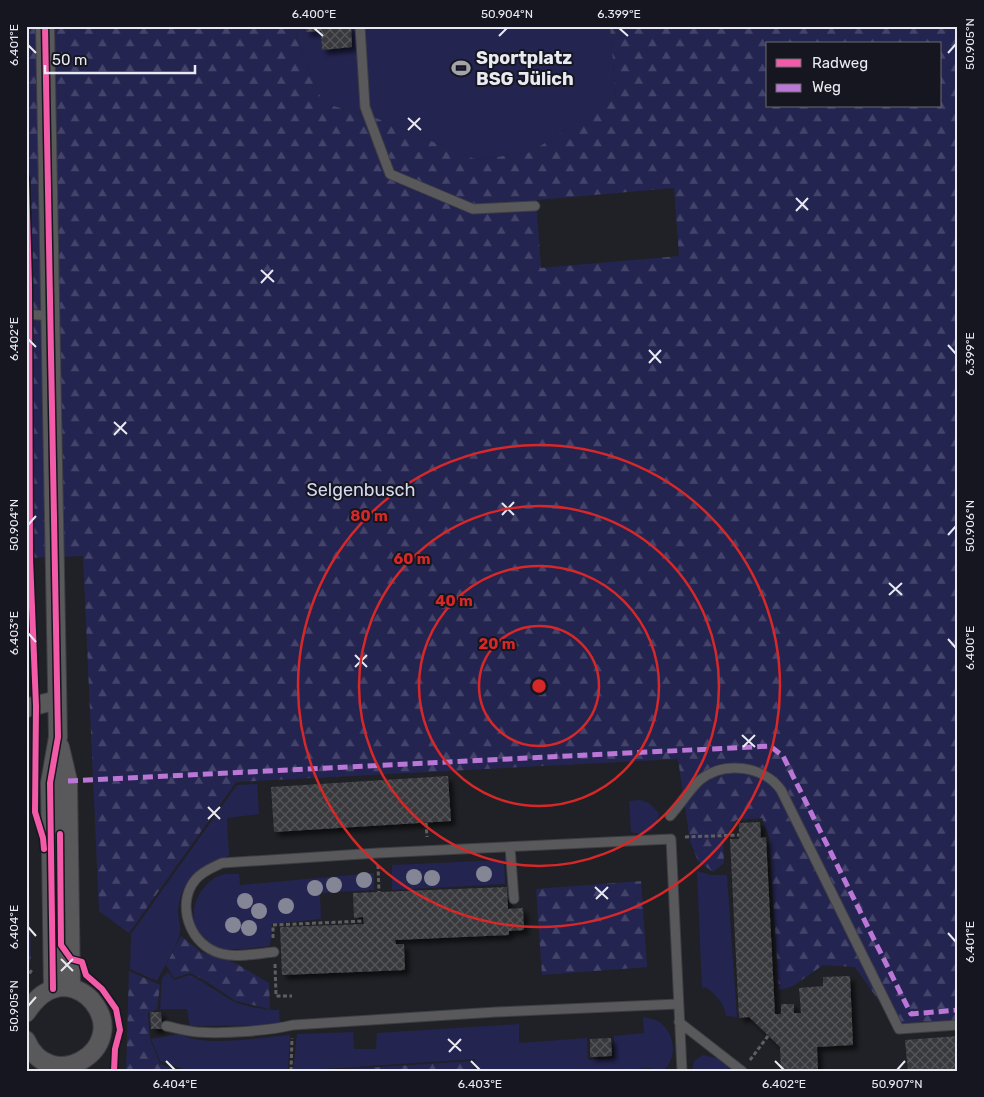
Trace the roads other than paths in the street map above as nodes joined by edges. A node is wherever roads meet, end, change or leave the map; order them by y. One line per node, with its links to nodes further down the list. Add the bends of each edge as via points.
1 (46, 26): 5 (street)
2 (360, 26): 3 (lane, via 365,107 390,174 473,209)
3 (535, 206)
4 (26, 314): 5 (lane)
5 (51, 316): 6 (street)
6 (57, 700): 7 (street); 8 (street)
7 (26, 708)
8 (58, 736): 13 (street, via 68,781); 14 (street, via 50,783)
9 (670, 816): 18 (lane, via 701,780 714,772 726,768 748,769 768,777 781,790 899,1029)
10 (510, 847): 11 (lane); 12 (lane, via 222,863 197,878 189,890 186,904 187,918 200,941 210,949 233,955); 15 (lane, via 671,839)
11 (514, 899)
12 (274, 952)
13 (71, 988): 14 (street); 21 (street, via 91,1000 99,1010 102,1022 98,1048)
14 (53, 989): 16 (street, via 34,1001)
15 (678, 1004): 17 (lane); 19 (lane, via 293,1024 277,1029 208,1032)
16 (26, 1013)
17 (679, 1022): 23 (lane); 24 (lane)
18 (958, 1025)
19 (166, 1026)
20 (26, 1040): 22 (street, via 40,1060)
21 (89, 1064): 22 (street, via 83,1062)
22 (68, 1069)
23 (682, 1071)
24 (742, 1071)

